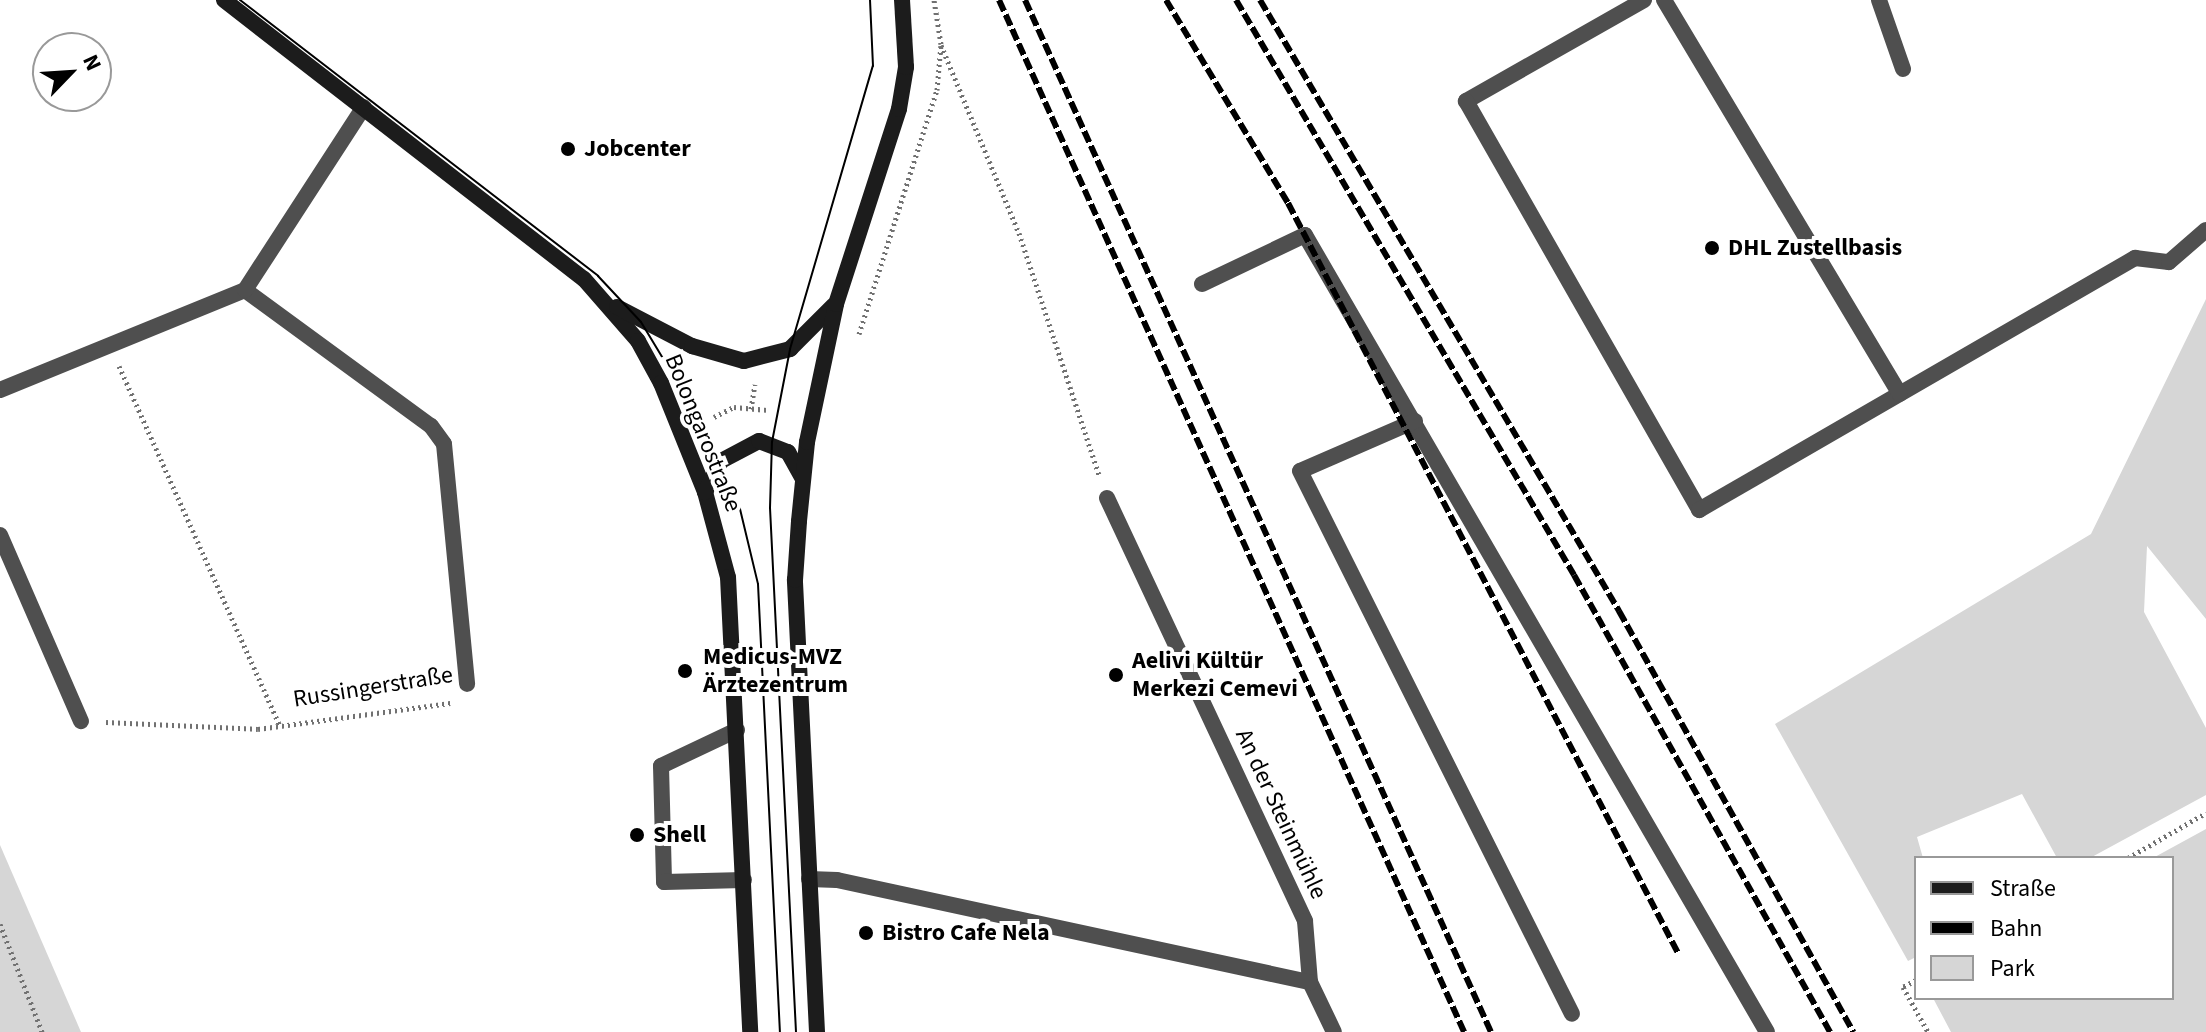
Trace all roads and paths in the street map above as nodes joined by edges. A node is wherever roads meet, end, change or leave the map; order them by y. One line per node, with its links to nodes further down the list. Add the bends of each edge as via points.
1 (224, 0): 8 (main road, Bolongarostraße)
2 (902, 0): 13 (main road, via 906,67 899,109)
3 (1644, 0): 16 (street, via 1466,101 1699,510)
4 (1664, 0): 16 (street)
5 (1879, 0): 7 (street)
6 (941, 44): 22 (path, via 1019,233)
7 (1903, 69)
8 (364, 107): 11 (street); 12 (main road, Bolongarostraße)
9 (2206, 230): 16 (street, via 2169,262 2135,258)
10 (1202, 284): 19 (street, via 1305,235)
11 (245, 290): 14 (street); 24 (street, Russingerstraße, via 431,426 444,444)
12 (608, 302): 13 (main road, via 692,346 744,361 790,349); 21 (main road, Bolongarostraße, via 661,383)
13 (836, 304): 20 (main road)
14 (109, 343): 15 (street); 26 (path)
15 (0, 390)
16 (1900, 394)
17 (767, 410): 18 (path, via 734,407)
18 (714, 417)
19 (1415, 421): 35 (street, via 1300,471); 40 (street)
20 (803, 479): 21 (main road, via 788,452 759,441 721,461); 30 (main road, via 795,580)
21 (705, 492): 27 (main road, Bolongarostraße, via 728,577)
22 (1107, 498): 34 (street, An der Steinmühle, via 1305,921)
23 (0, 535): 25 (street)
24 (467, 684): 26 (path, Russingerstraße, via 466,701)
25 (81, 721): 26 (path, Russingerstraße)
26 (280, 726)
27 (737, 730): 31 (main road, Bolongarostraße); 31 (street, via 661,766 664,882)
28 (2206, 813): 29 (path)
29 (2131, 856)
30 (809, 879): 34 (street, via 837,880); 38 (main road)
31 (744, 880): 37 (main road, Bolongarostraße)
32 (0, 924): 36 (path)
33 (1914, 981): 41 (path, via 1903,987)
34 (1310, 982): 39 (street, An der Steinmühle)
35 (1572, 1014)
36 (42, 1032)
37 (750, 1032)
38 (817, 1032)
39 (1334, 1032)
40 (1767, 1032)
41 (1928, 1032)

